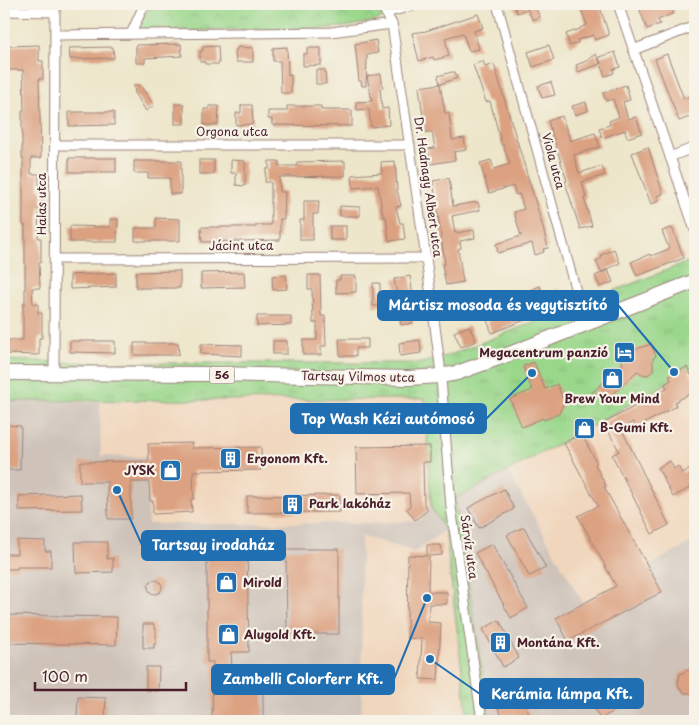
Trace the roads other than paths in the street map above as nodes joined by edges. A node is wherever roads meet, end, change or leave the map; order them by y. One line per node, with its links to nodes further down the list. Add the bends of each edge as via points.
1 (147, 4): 11 (street)
2 (381, 4): 8 (street, Dr. Hadnagy Albert utca)
3 (419, 4): 8 (street)
4 (497, 4): 22 (street, Viola utca)
5 (618, 4): 13 (street)
6 (55, 8): 7 (street); 12 (street, Halas utca)
7 (4, 11)
8 (386, 13): 9 (street, Dr. Hadnagy Albert utca)
9 (392, 24): 11 (street, via 331,32); 15 (street, Dr. Hadnagy Albert utca)
10 (695, 26): 13 (street)
11 (131, 34): 12 (street)
12 (56, 35): 14 (street, Halas utca)
13 (634, 50): 17 (street)
14 (55, 144): 15 (street, Orgona utca); 20 (street, Halas utca)
15 (410, 145): 19 (street, Dr. Hadnagy Albert utca)
16 (695, 147): 17 (street)
17 (670, 157): 18 (street)
18 (695, 230)
19 (426, 258): 20 (street, Jácint utca); 25 (street, Dr. Hadnagy Albert utca)
20 (55, 259): 24 (street, Halas utca)
21 (695, 281): 22 (main road, Tartsay Vilmos utca / 56)
22 (585, 324): 25 (main road, Tartsay Vilmos utca / 56, via 457,373)
23 (4, 373): 24 (main road, Tartsay Vilmos utca / 56)
24 (54, 374): 25 (main road, Tartsay Vilmos utca / 56)
25 (440, 376): 26 (street, Sárvíz utca, via 451,507)
26 (482, 721)

